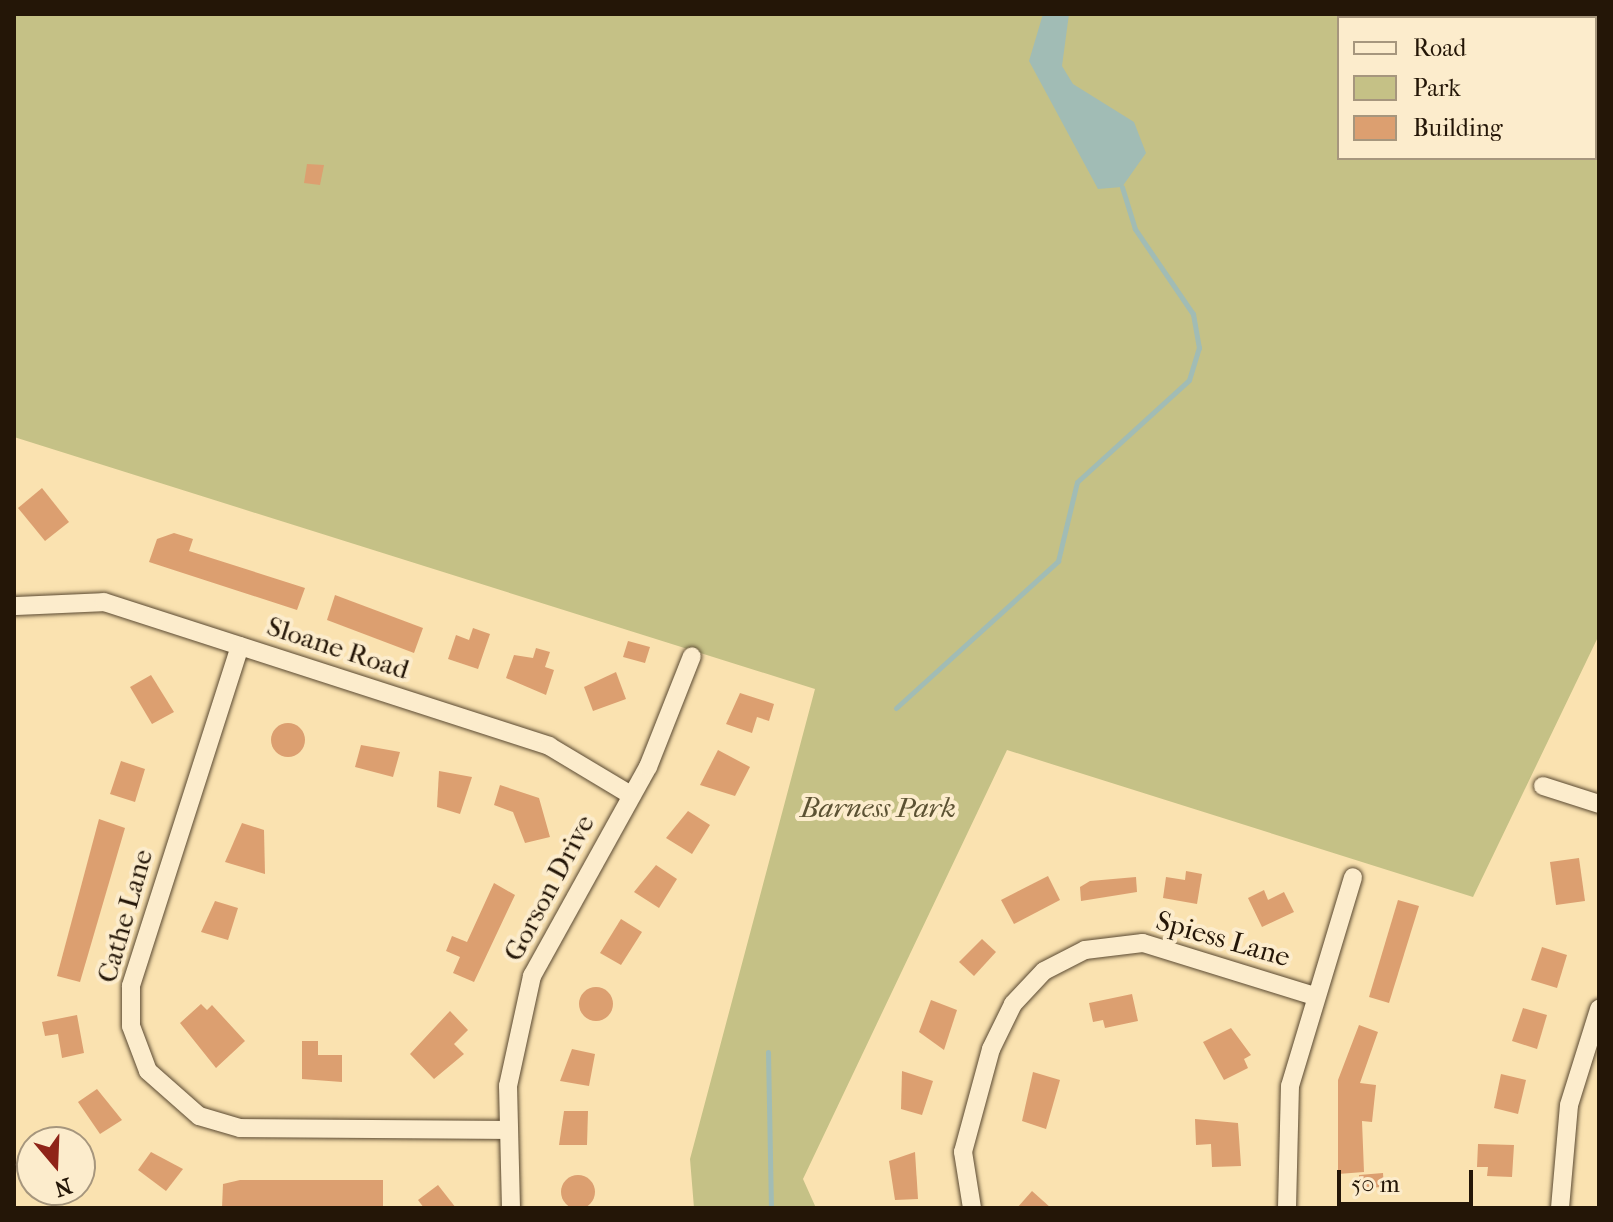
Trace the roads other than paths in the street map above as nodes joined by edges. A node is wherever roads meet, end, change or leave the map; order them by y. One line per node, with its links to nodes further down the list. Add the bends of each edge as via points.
1 (14, 606): 2 (street, Sloane Road, via 104,602)
2 (240, 646): 5 (street, Sloane Road, via 549,746); 10 (street, Cathe Lane, via 131,986 131,1026 148,1071 188,1110 240,1128)
3 (692, 656): 5 (street, Gorson Drive, via 671,720)
4 (1543, 786): 6 (street)
5 (631, 795): 10 (street, Gorson Drive, via 532,976 513,1049)
6 (1599, 804)
7 (1353, 877): 8 (street)
8 (1314, 996): 12 (street, Spiess Lane, via 1143,943 1085,950 1044,971 1013,1004 991,1049 963,1152); 13 (street, via 1290,1086)
9 (1599, 1009): 14 (street, via 1566,1118)
10 (505, 1130): 11 (street, Gorson Drive)
11 (511, 1208)
12 (972, 1208)
13 (1287, 1208)
14 (1560, 1208)

